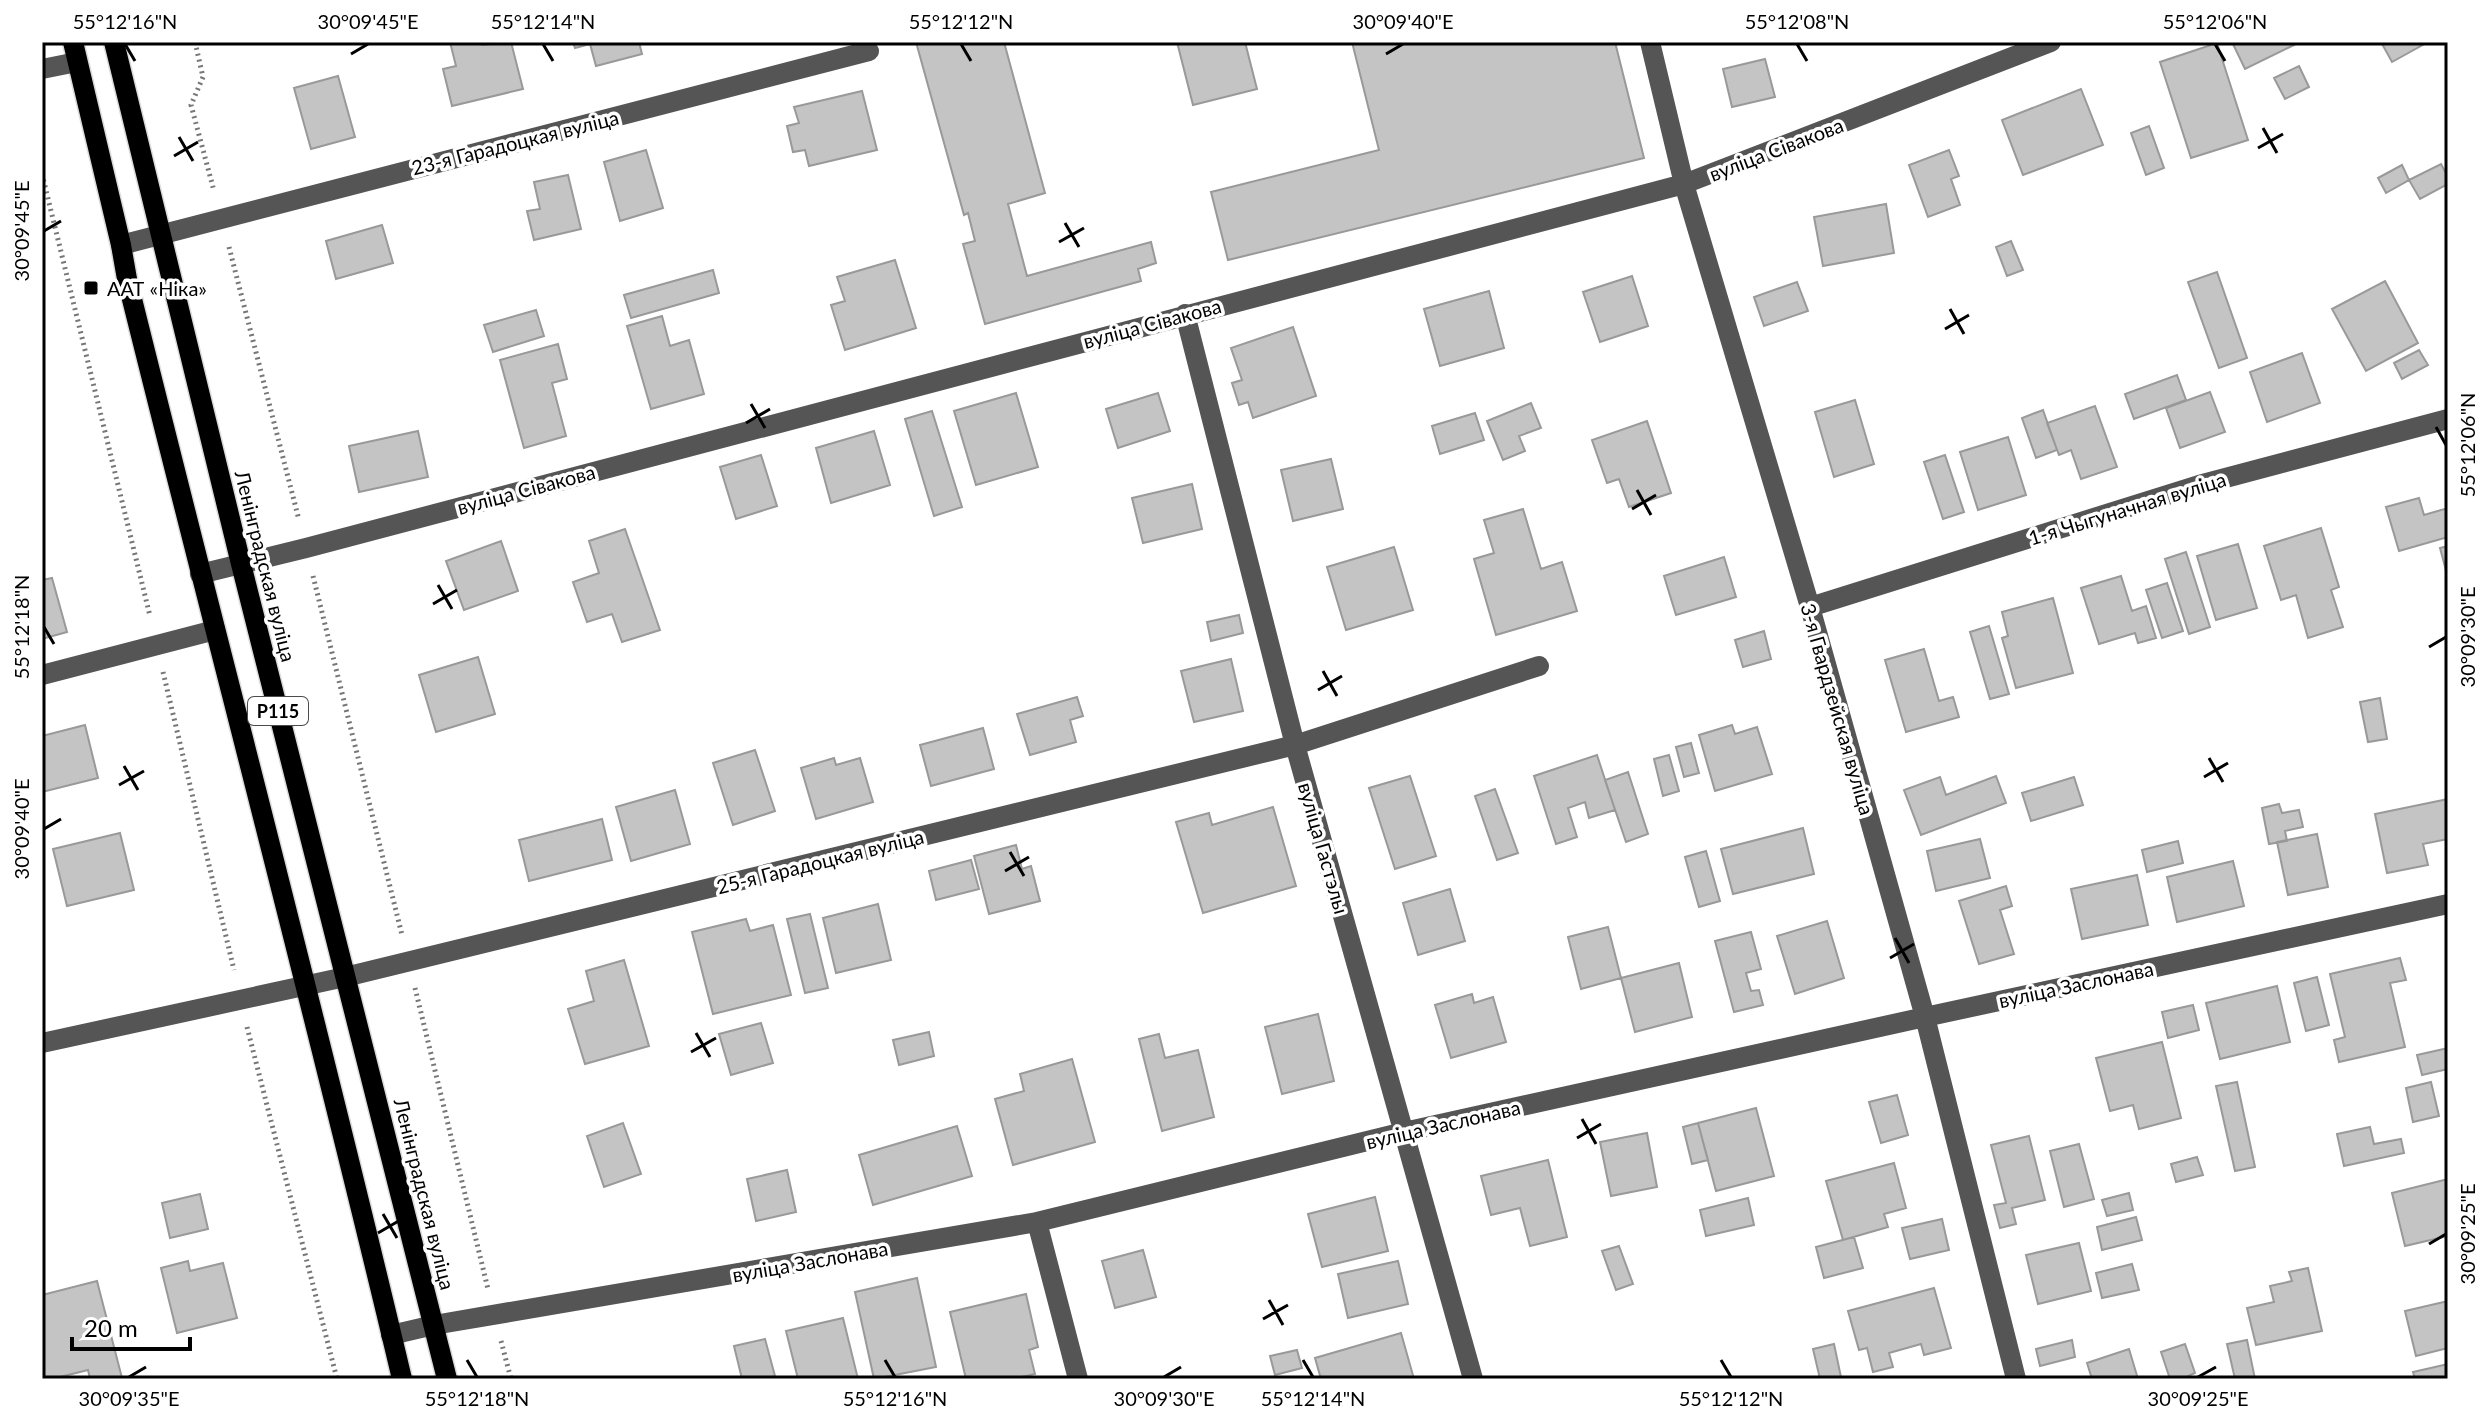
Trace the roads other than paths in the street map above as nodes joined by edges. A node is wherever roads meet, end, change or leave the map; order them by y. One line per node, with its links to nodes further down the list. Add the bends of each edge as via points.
1 (114, 42): 8 (main road, Ленінградская вуліца / Р115)
2 (1650, 42): 7 (street, 3-я Гвардзейская вуліца)
3 (2051, 42): 7 (street, вуліца Сівакова)
4 (869, 51): 8 (street, 23-я Гарадоцкая вуліца)
5 (75, 52): 6 (street); 9 (main road, Р115)
6 (42, 69)
7 (1684, 184): 10 (street, вуліца Сівакова); 14 (street, 3-я Гвардзейская вуліца)
8 (161, 235): 9 (street, 23-я Гарадоцкая вуліца); 12 (main road, Ленінградская вуліца / Р115)
9 (121, 245): 13 (main road, Р115)
10 (1185, 314): 12 (street, вуліца Сівакова); 18 (street, вуліца Гастэлы)
11 (2448, 419): 14 (street, 1-я Чыгуначная вуліца, via 2199,485)
12 (241, 564): 13 (street, вуліца Сівакова); 20 (main road, Ленінградская вуліца / Р115)
13 (200, 574): 15 (main road, Р115)
14 (1810, 607): 22 (street, 3-я Гвардзейская вуліца)
15 (215, 630): 17 (street); 21 (main road, Р115)
16 (1539, 666): 18 (street, 25-я Гарадоцкая вуліца)
17 (42, 675)
18 (1295, 745): 20 (street, 25-я Гарадоцкая вуліца); 24 (street, вуліца Гастэлы)
19 (2446, 911): 22 (street, вуліца Заслонава)
20 (345, 977): 21 (street, 25-я Гарадоцкая вуліца); 26 (main road, Ленінградская вуліца / Р115)
21 (306, 986): 23 (street, 25-я Гарадоцкая вуліца); 27 (main road, Р115)
22 (1925, 1017): 24 (street, вуліца Заслонава); 32 (street, 3-я Гвардзейская вуліца)
23 (42, 1043)
24 (1404, 1132): 25 (street, вуліца Заслонава); 31 (street, вуліца Гастэлы)
25 (1037, 1222): 26 (street, вуліца Заслонава); 30 (street)
26 (434, 1325): 27 (street, вуліца Заслонава); 29 (main road, Ленінградская вуліца / Р115)
27 (391, 1335): 28 (main road, Р115)
28 (402, 1379)
29 (447, 1379)
30 (1078, 1379)
31 (1473, 1379)
32 (2016, 1379)

